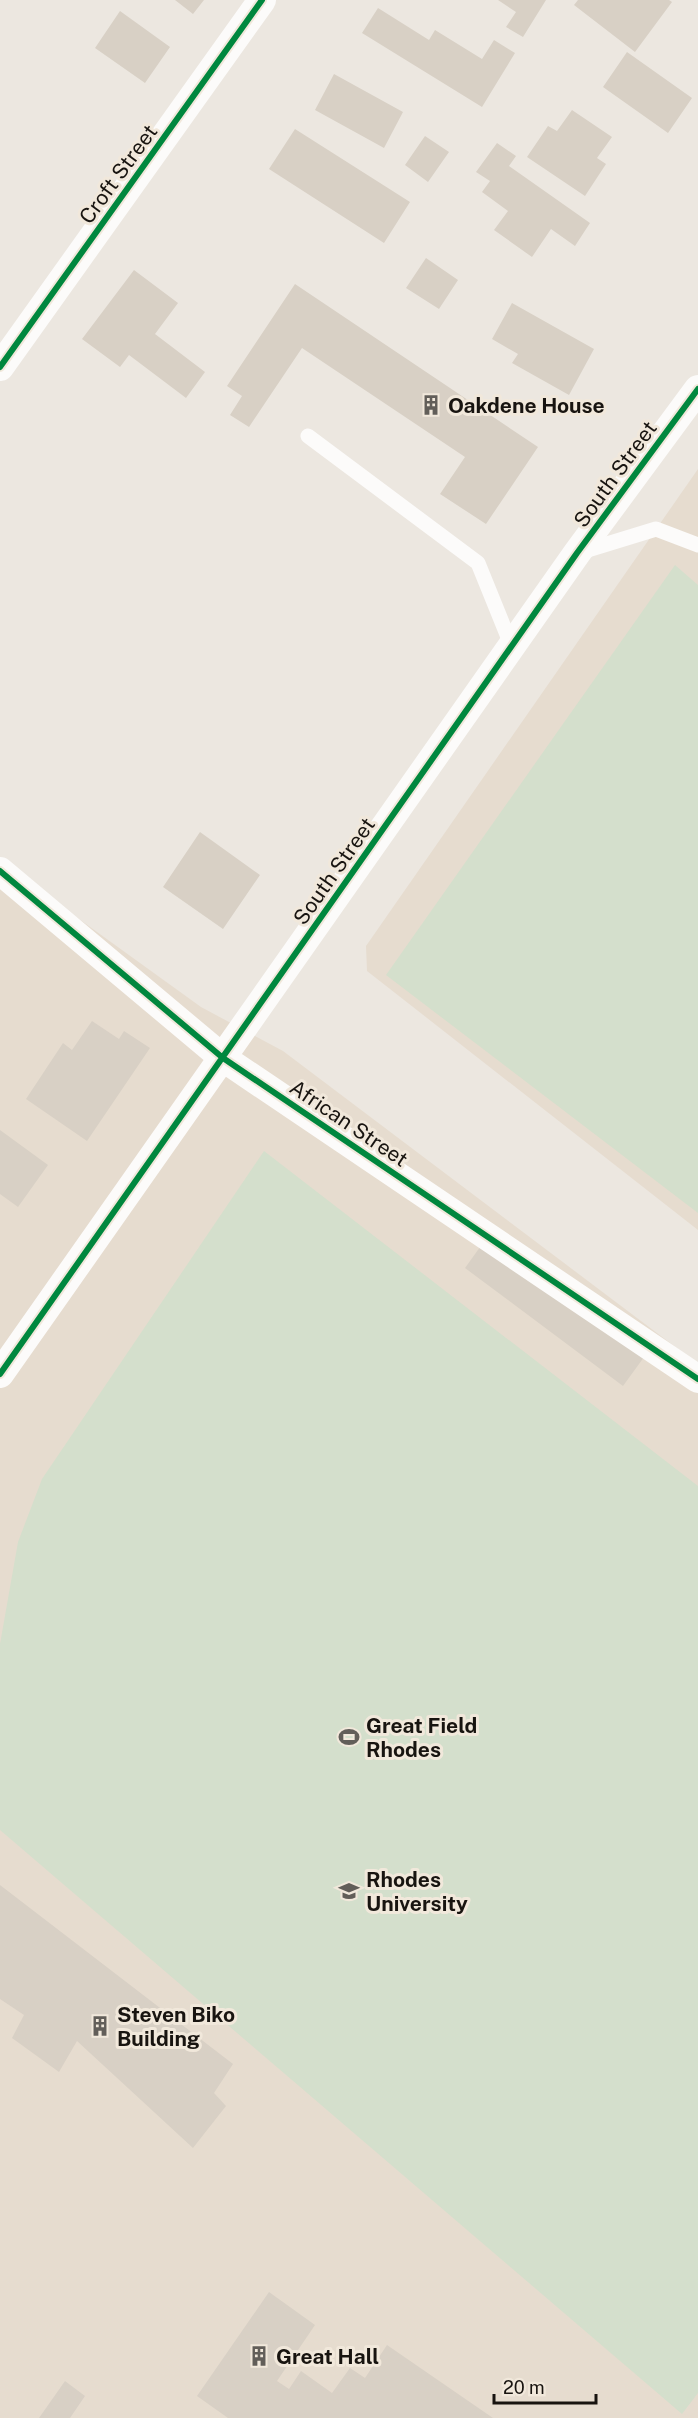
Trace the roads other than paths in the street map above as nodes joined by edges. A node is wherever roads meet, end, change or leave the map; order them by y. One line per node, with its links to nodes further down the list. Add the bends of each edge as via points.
1 (262, 0): 2 (street, Croft Street)
2 (0, 367)
3 (698, 389): 6 (street, South Street)
4 (308, 436): 7 (lane, via 478,563)
5 (698, 544): 6 (lane, via 656,529)
6 (578, 553): 7 (street, South Street)
7 (512, 647): 9 (street, South Street)
8 (0, 871): 9 (street, African Street)
9 (223, 1058): 10 (street, South Street); 11 (street, African Street)
10 (0, 1374)
11 (698, 1378)

